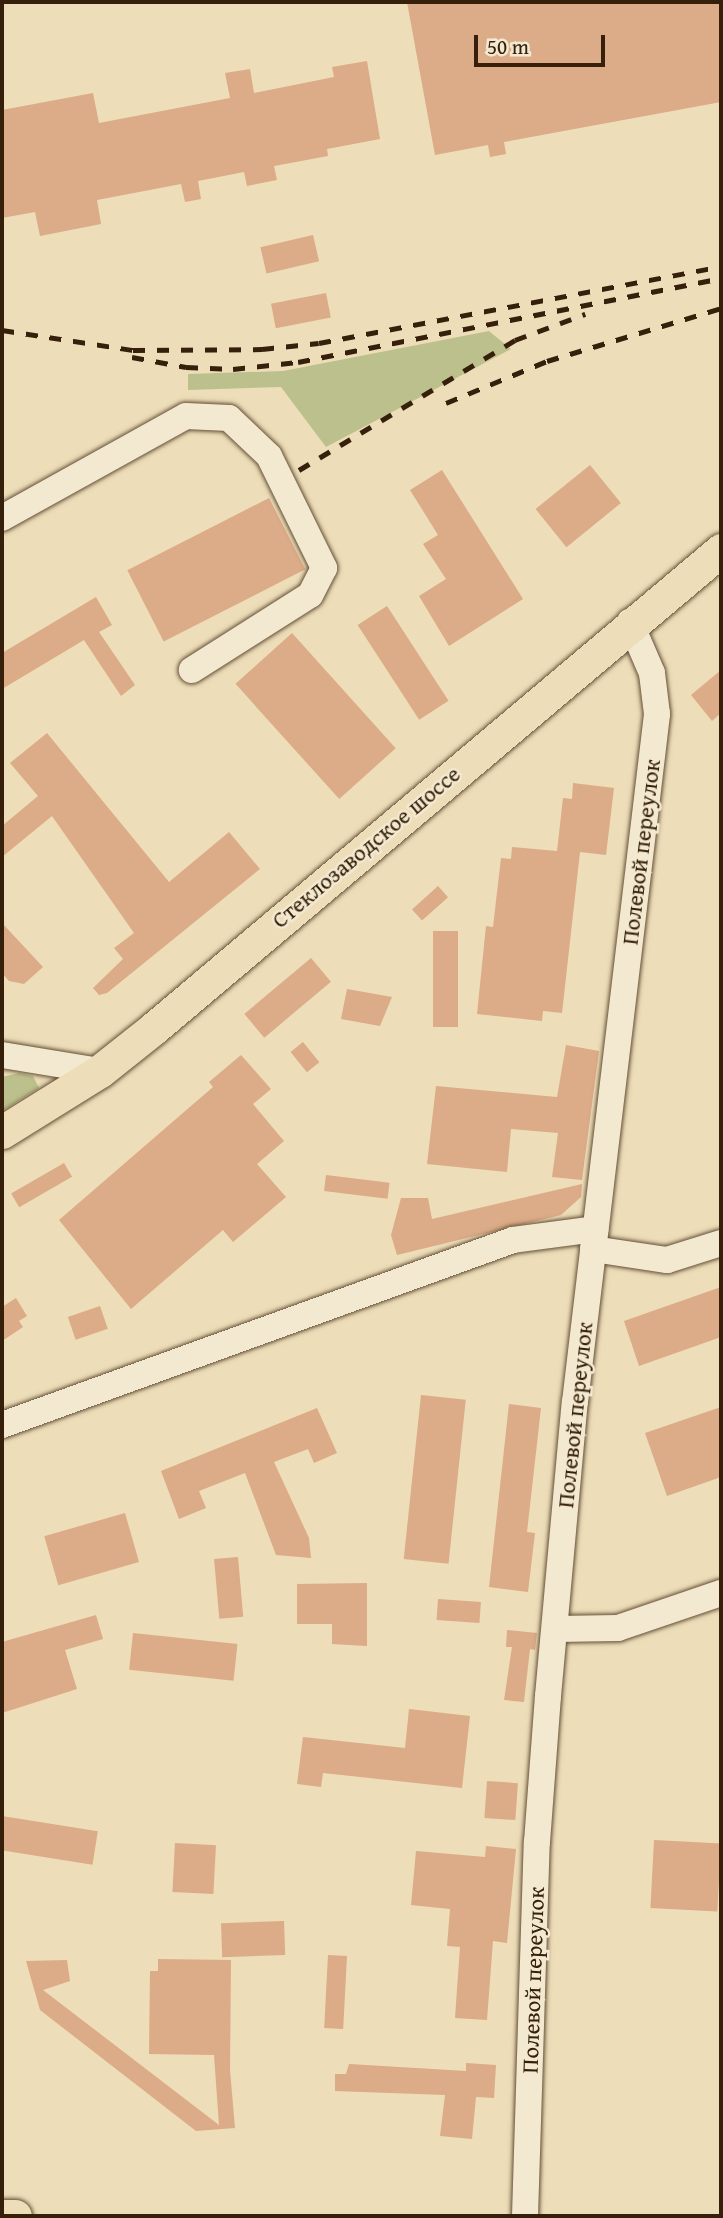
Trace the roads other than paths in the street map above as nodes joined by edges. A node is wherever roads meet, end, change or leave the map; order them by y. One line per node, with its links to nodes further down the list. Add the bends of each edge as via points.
1 (2, 518): 4 (street, via 186,416 229,418 269,456 324,568 310,595)
2 (721, 550): 3 (main road, Стеклозаводское шоссе)
3 (630, 622): 6 (main road, Стеклозаводское шоссе); 8 (street, Полевой переулок, via 652,673 657,714)
4 (192, 670)
5 (2, 1055): 6 (street)
6 (100, 1071): 7 (main road, Стеклозаводское шоссе)
7 (2, 1132)
8 (594, 1239): 9 (street, via 667,1260); 10 (street, via 513,1240); 12 (street, Полевой переулок)
9 (721, 1243)
10 (2, 1425)
11 (721, 1593): 12 (street, via 618,1628)
12 (556, 1629): 15 (street, Полевой переулок, via 537,1842)
13 (2, 2216): 14 (main road)
14 (15, 2216)
15 (525, 2216)

